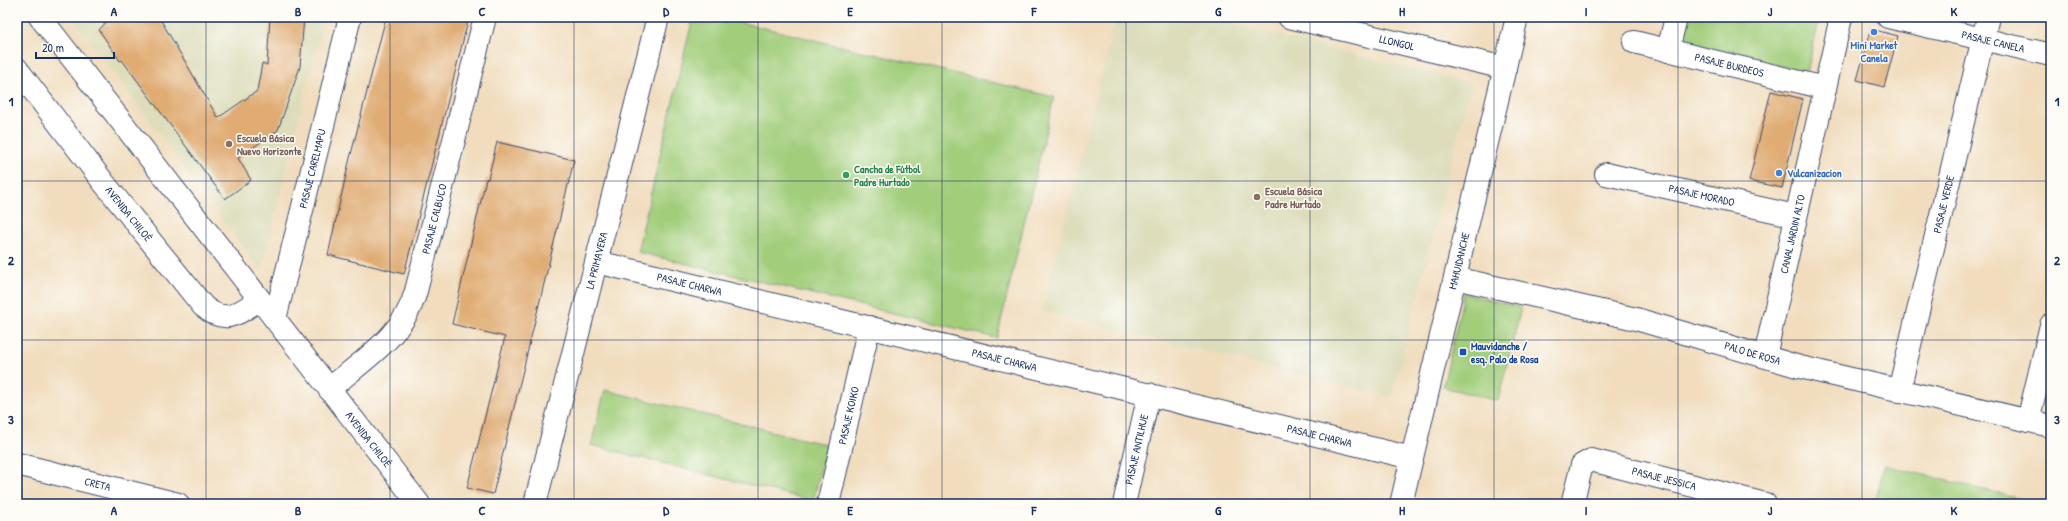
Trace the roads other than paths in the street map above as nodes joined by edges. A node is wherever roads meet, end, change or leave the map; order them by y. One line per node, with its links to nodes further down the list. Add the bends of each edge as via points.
1 (40, 17): 23 (street, AVENIDA CHILOÉ)
2 (350, 17): 24 (street, PASAJE CARELMAPU)
3 (485, 17): 28 (street, PASAJE CALBUCO, via 409,312 399,328 386,341)
4 (658, 17): 21 (street, LA PRIMAVERA)
5 (1290, 17): 11 (street, LLONGOL)
6 (1517, 17): 16 (street, MAHUIDANCHE)
7 (1676, 17): 14 (street)
8 (1841, 17): 18 (street, CANAL JARDIN ALTO)
9 (1888, 17): 12 (street, PASAJE CANELA)
10 (1988, 17): 12 (street, PASAJE VERDE)
11 (1343, 23): 16 (street, LLONGOL)
12 (1982, 39): 15 (street, PASAJE CANELA); 29 (street, PASAJE VERDE)
13 (1634, 42): 14 (street, PASAJE BURDEOS)
14 (1668, 51): 18 (street, PASAJE BURDEOS)
15 (2051, 55)
16 (1505, 68): 22 (street, MAHUIDANCHE)
17 (17, 69): 23 (street, AVENIDA CHILOÉ, via 203,306 210,312 226,317 233,316)
18 (1825, 88): 20 (street, CANAL JARDIN ALTO)
19 (1606, 174): 20 (street, PASAJE MORADO)
20 (1796, 216): 27 (street, CANAL JARDIN ALTO)
21 (597, 262): 26 (street, PASAJE CHARWA); 38 (street, LA PRIMAVERA)
22 (1455, 278): 27 (street, PALO DE ROSA, via 1636,319); 33 (street, MAHUIDANCHE)
23 (260, 300): 24 (street, AVENIDA CHILOÉ)
24 (275, 320): 28 (street, AVENIDA CHILOÉ)
25 (2051, 325): 31 (street)
26 (869, 327): 30 (street, PASAJE CHARWA); 39 (street, PASAJE KOIKO)
27 (1765, 356): 29 (street, PALO DE ROSA)
28 (329, 389): 37 (street, AVENIDA CHILOÉ)
29 (1900, 391): 31 (street, PALO DE ROSA)
30 (1149, 394): 33 (street, PASAJE CHARWA); 40 (street, PASAJE ANTILHUE)
31 (2028, 421): 32 (street, PALO DE ROSA)
32 (2051, 426)
33 (1412, 458): 41 (street, MAHUIDANCHE)
34 (17, 464): 36 (street, CRETA)
35 (1713, 498): 42 (street, PASAJE JESSICA, via 1596,460 1587,461 1582,465); 43 (street, PASAJE JESSICA)
36 (178, 504)
37 (419, 504)
38 (535, 504)
39 (828, 504)
40 (1124, 504)
41 (1401, 504)
42 (1572, 504)
43 (1765, 504)

